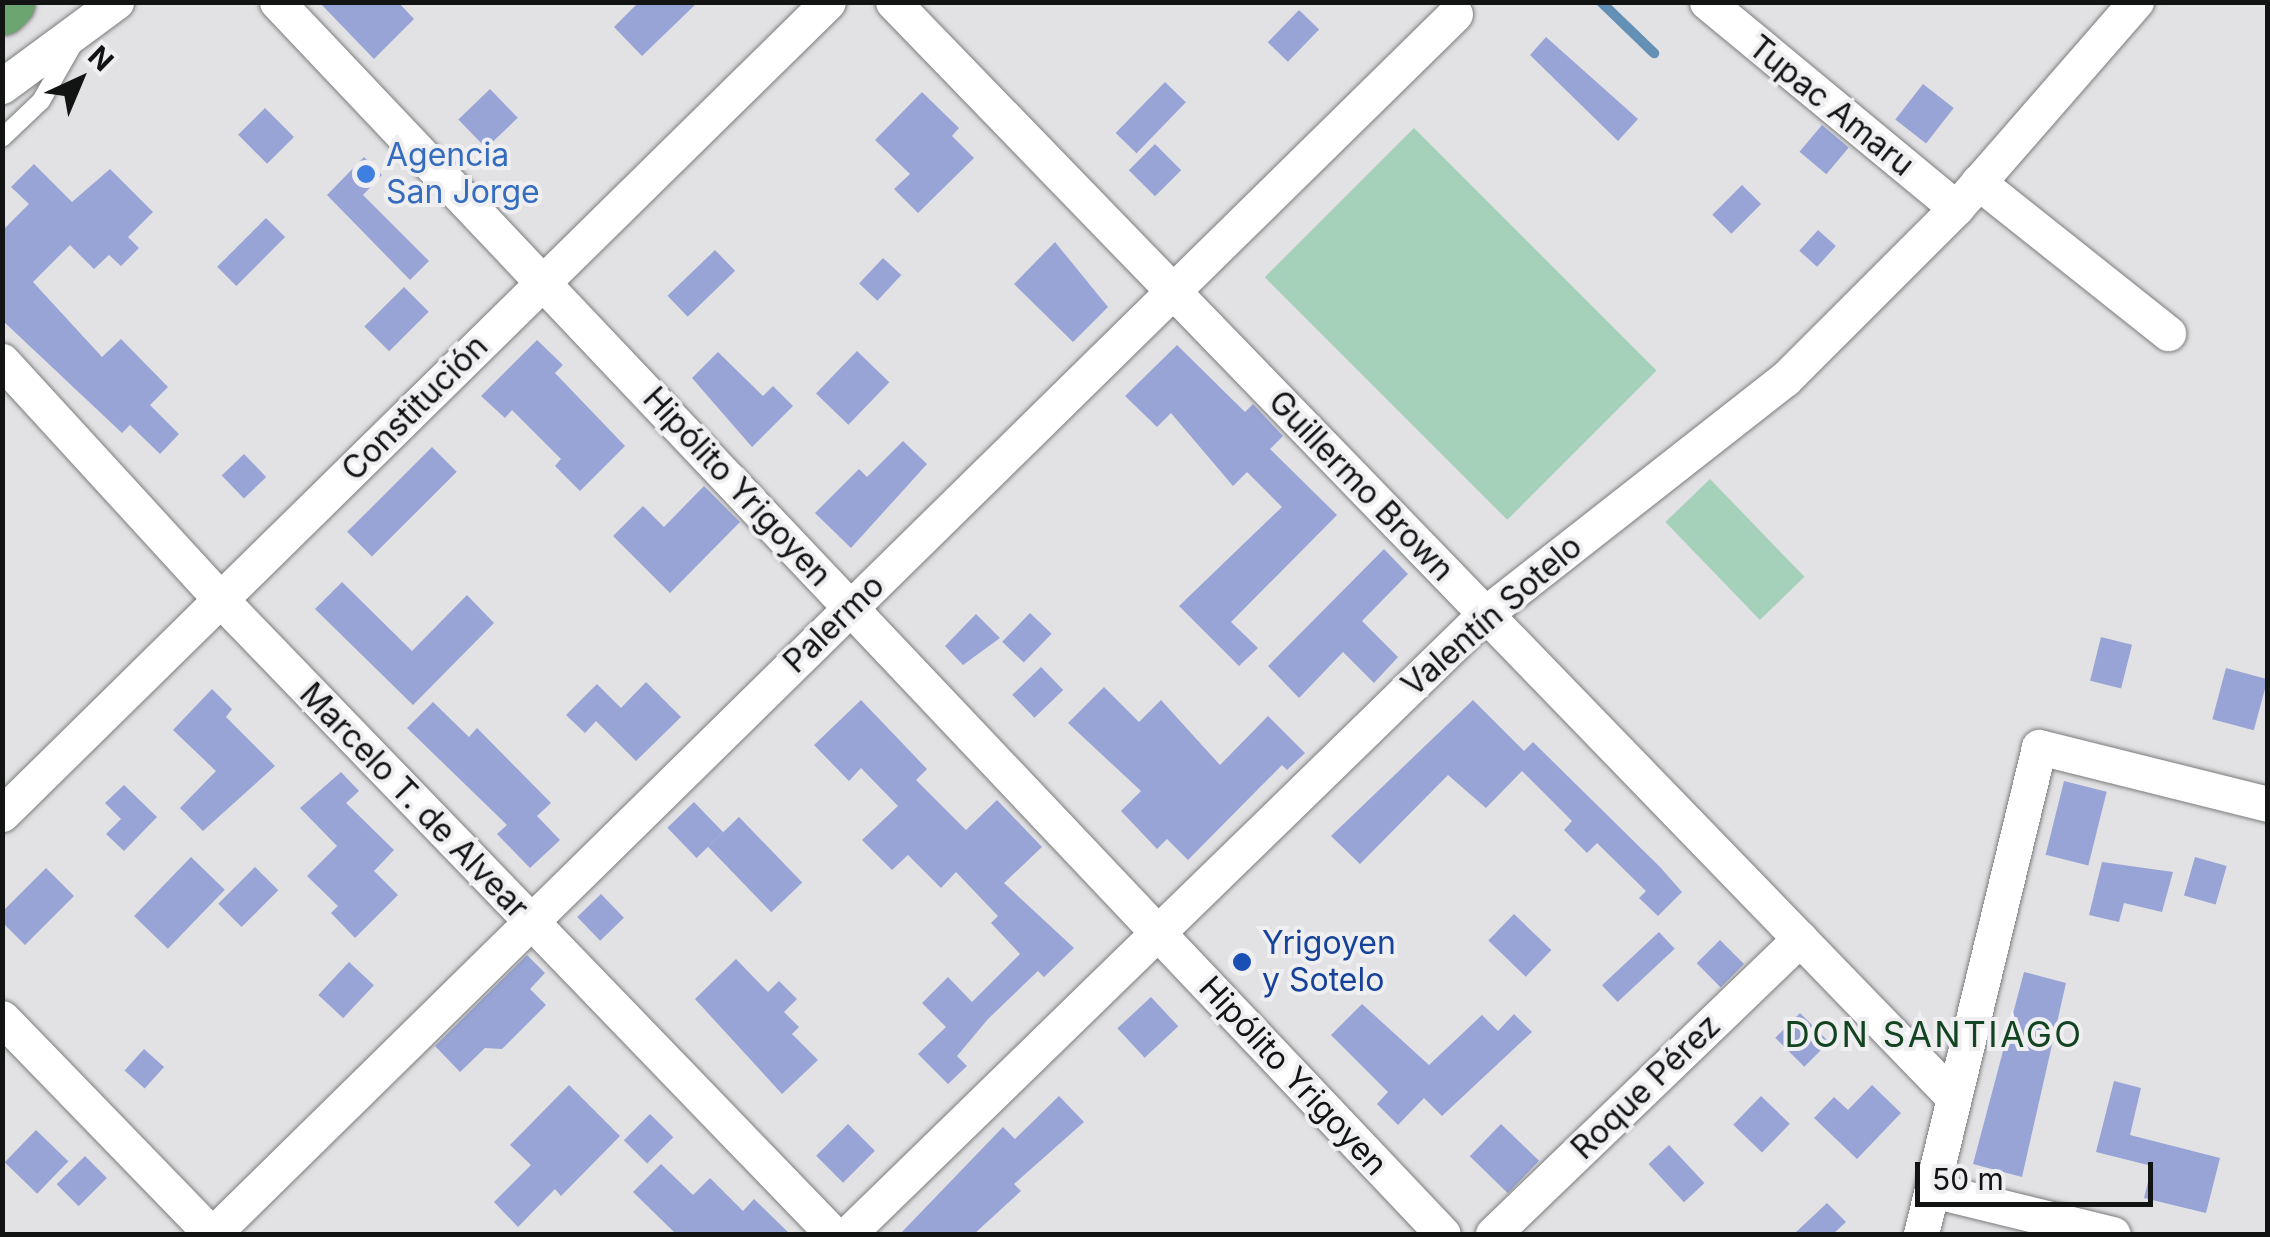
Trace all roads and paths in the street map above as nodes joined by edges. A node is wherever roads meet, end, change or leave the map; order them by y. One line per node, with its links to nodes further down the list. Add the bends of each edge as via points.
1 (116, 2): 8 (street)
2 (277, 2): 12 (street, Hipólito Yrigoyen)
3 (828, 2): 12 (street, Constitución)
4 (894, 2): 13 (street, Guillermo Brown)
5 (1707, 2): 11 (street, Tupac Amaru)
6 (2136, 2): 11 (street, Valentín Sotelo)
7 (1454, 14): 13 (street, Palermo)
8 (86, 23): 9 (street); 10 (lane, via 41,101)
9 (2, 86)
10 (2, 138)
11 (1967, 195): 14 (street, Tupac Amaru); 18 (street, Valentín Sotelo, via 1786,379)
12 (543, 282): 16 (street, Constitución); 17 (street, Hipólito Yrigoyen)
13 (1173, 291): 17 (street, Palermo); 18 (street, Guillermo Brown)
14 (2168, 333)
15 (2, 362): 16 (street, Marcelo T. de Alvear)
16 (220, 599): 20 (street, Constitución); 21 (street, Marcelo T. de Alvear)
17 (851, 608): 21 (street, Palermo); 22 (street, Hipólito Yrigoyen)
18 (1485, 614): 22 (street, Valentín Sotelo); 23 (street, Guillermo Brown)
19 (2268, 804): 25 (street, via 2039,747)
20 (2, 814)
21 (531, 922): 27 (street, Palermo); 28 (street, Marcelo T. de Alvear)
22 (1156, 931): 29 (street, Valentín Sotelo); 30 (street, Hipólito Yrigoyen)
23 (1800, 938): 25 (street, Guillermo Brown); 31 (street, Roque Pérez)
24 (2, 1018): 27 (street)
25 (1954, 1098): 26 (street)
26 (1932, 1190): 32 (street); 33 (street)
27 (212, 1234)
28 (833, 1234)
29 (848, 1234)
30 (1443, 1234)
31 (1492, 1234)
32 (1921, 1234)
33 (2113, 1234)

